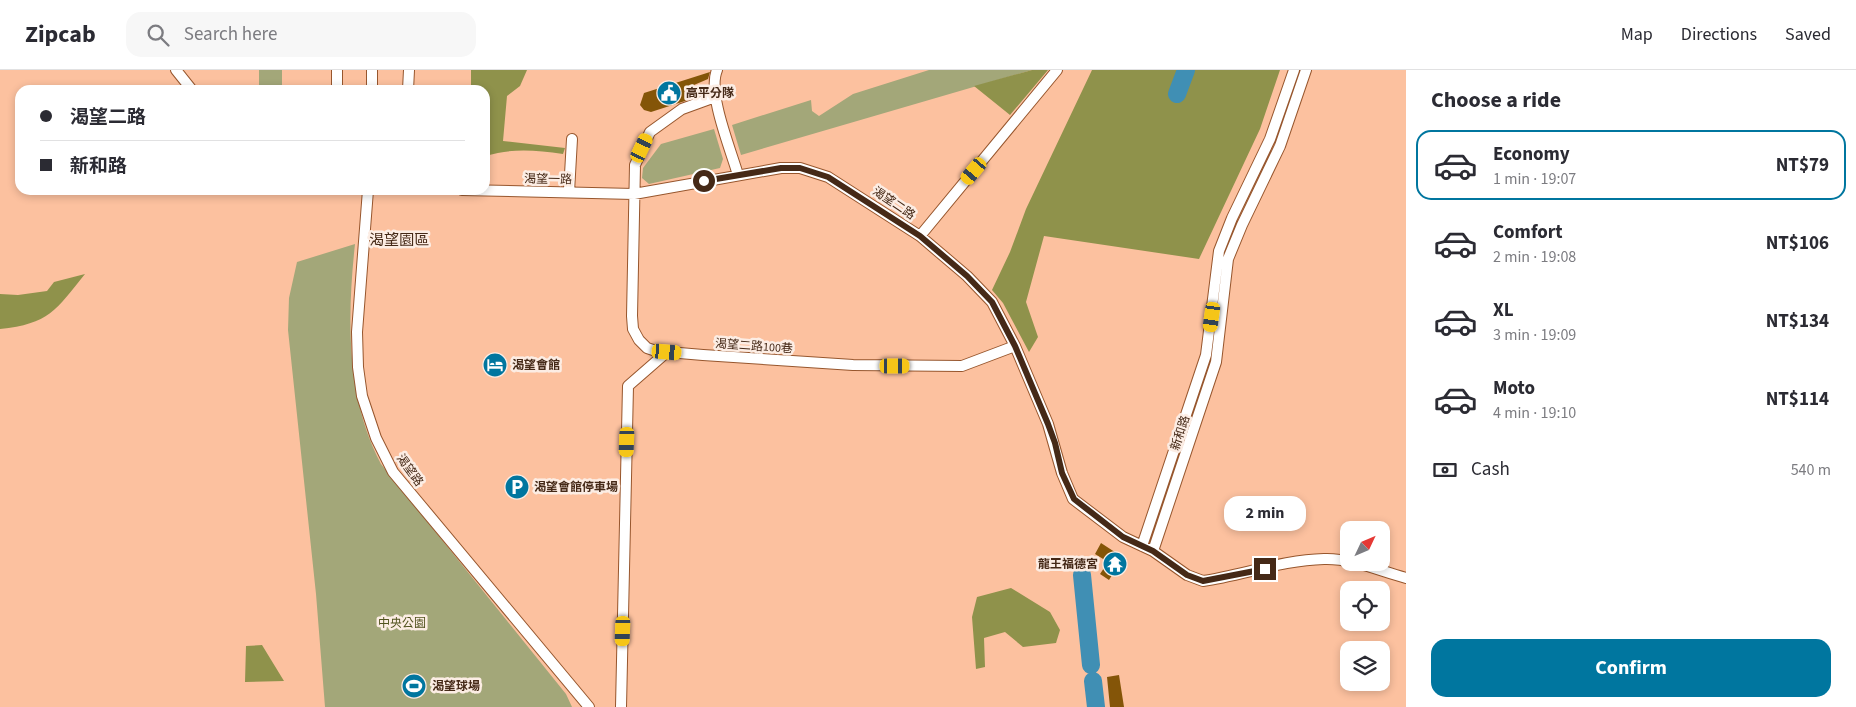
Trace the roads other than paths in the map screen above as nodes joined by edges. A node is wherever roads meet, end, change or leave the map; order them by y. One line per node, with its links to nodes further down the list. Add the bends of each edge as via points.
1 (176, 70): 9 (street)
2 (337, 70): 10 (street)
3 (372, 70): 11 (street)
4 (409, 70): 12 (street)
5 (717, 70): 13 (street)
6 (1057, 70): 20 (street)
7 (1294, 70): 23 (street, 新和路, via 1270,139 1218,251 1206,355)
8 (1306, 70): 24 (street, 新和路, via 1280,146 1228,259 1216,362)
9 (190, 85)
10 (337, 85)
11 (372, 85)
12 (408, 85)
13 (715, 98): 15 (street); 18 (street, 渴望二路100巷, via 682,109 650,132 635,164)
14 (572, 139): 17 (street)
15 (738, 175): 18 (street, 渴望二路); 20 (street, 渴望二路, via 800,168 828,177)
16 (490, 191): 17 (street, 渴望一路)
17 (569, 192): 18 (street, 渴望一路)
18 (634, 194): 22 (street, 渴望二路100巷, via 633,329 647,348)
19 (368, 195): 26 (street, 渴望路, via 357,332 358,367 362,396 376,438 393,472)
20 (920, 236): 21 (street, 渴望二路, via 992,302)
21 (1015, 346): 22 (street, 渴望二路100巷, via 962,366 853,365); 23 (street, 渴望二路, via 1048,424 1062,473 1074,499 1123,537)
22 (667, 352): 27 (street, via 628,386)
23 (1142, 546): 24 (street, 渴望二路)
24 (1153, 551): 25 (street, via 1187,575 1203,581 1326,559)
25 (1406, 578)
26 (589, 707)
27 (621, 707)

